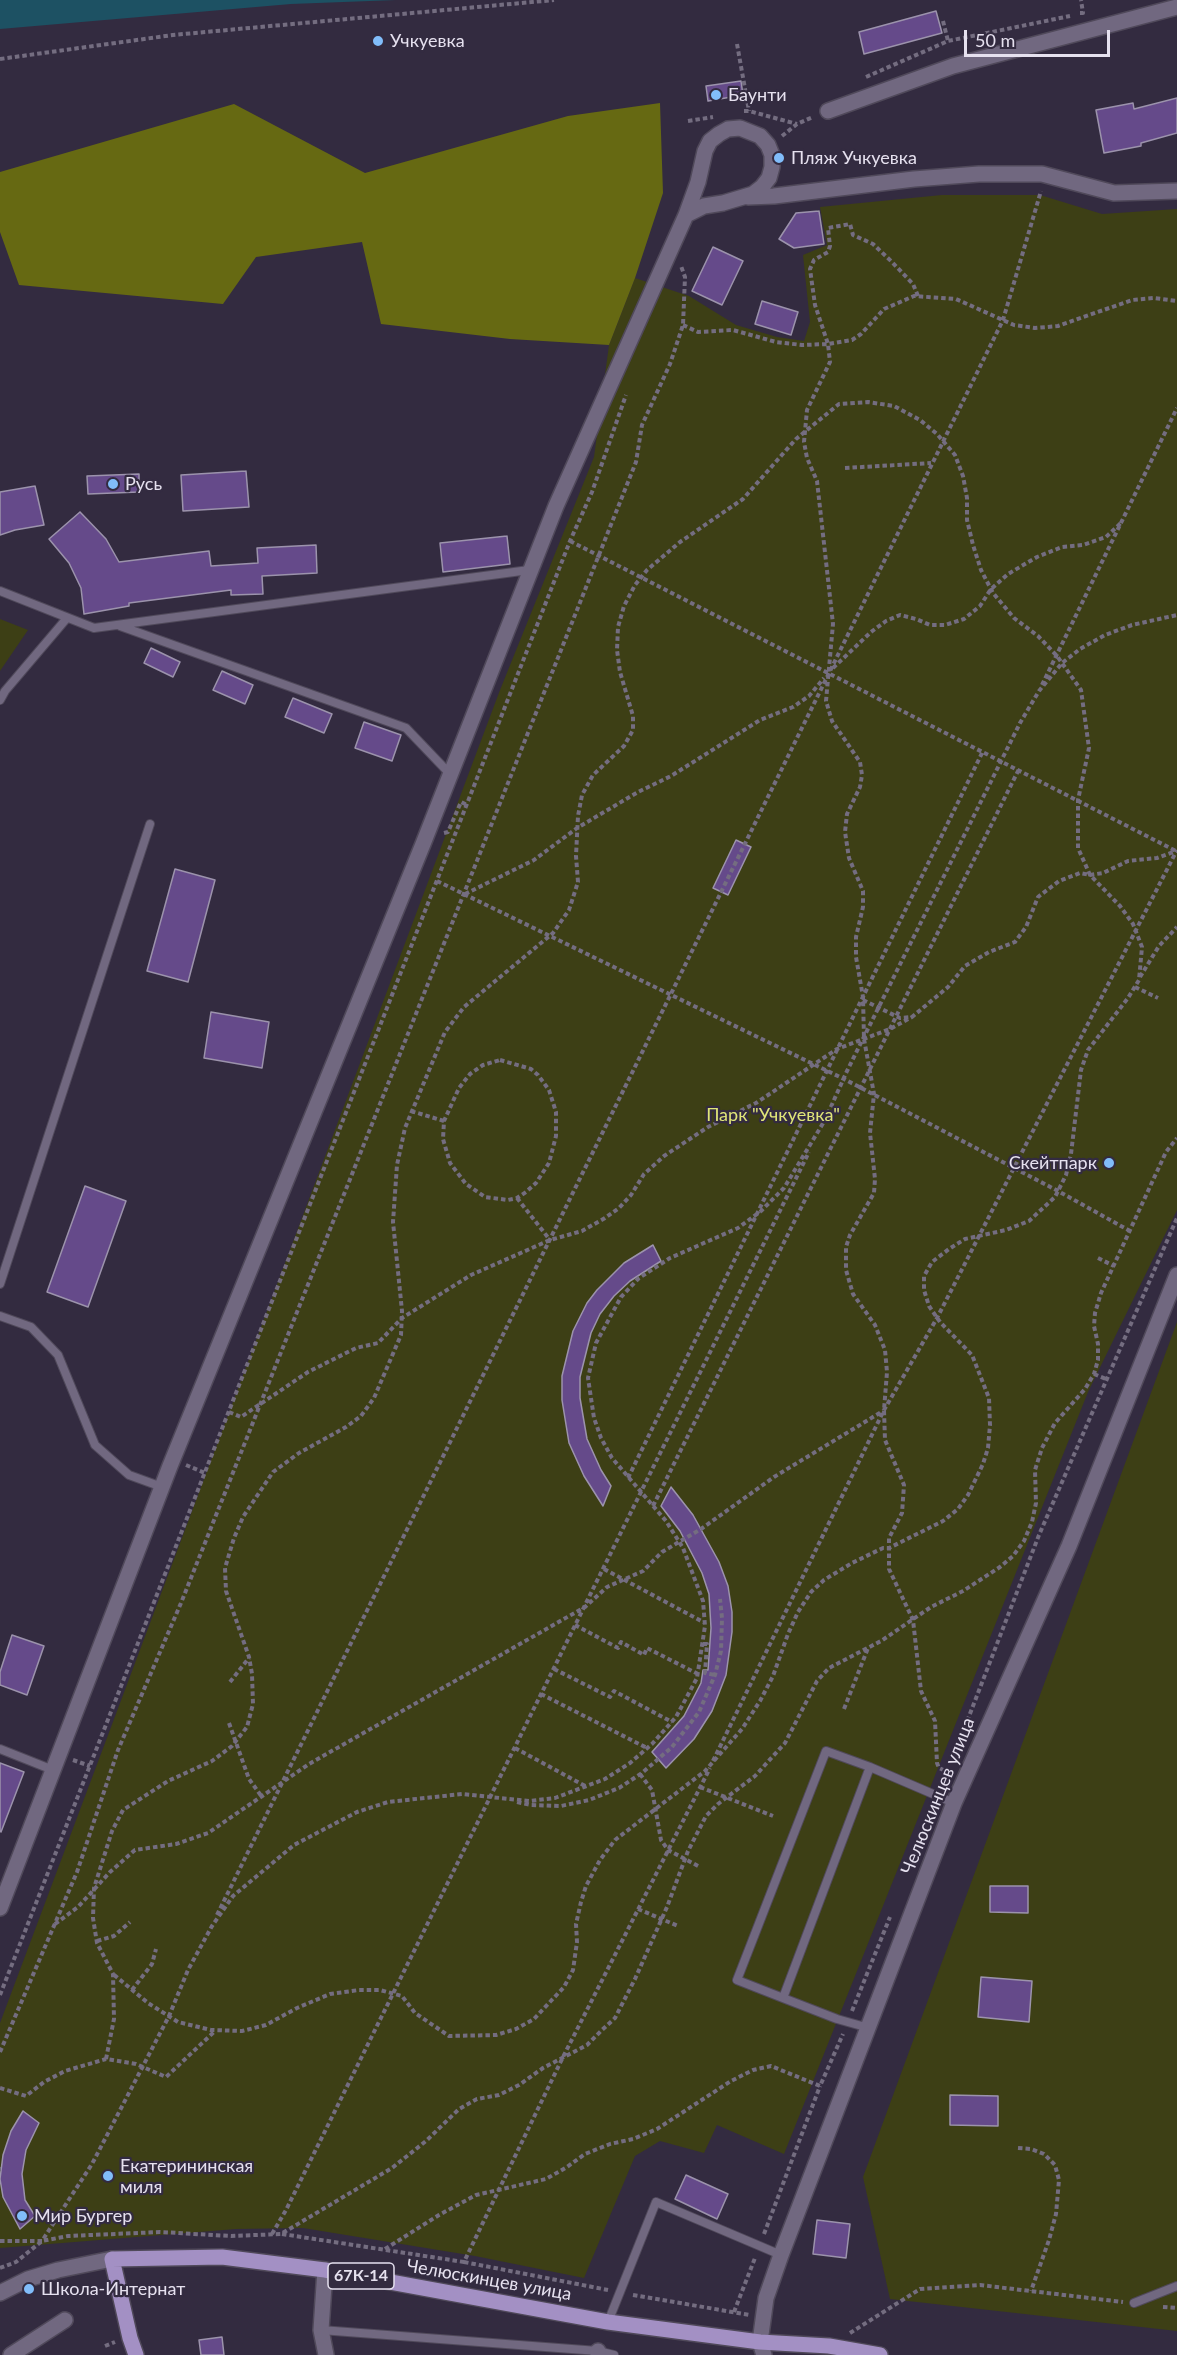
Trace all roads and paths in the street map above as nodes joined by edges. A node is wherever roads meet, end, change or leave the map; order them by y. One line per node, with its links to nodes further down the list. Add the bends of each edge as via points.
1 (554, 0): 6 (path, via 173,35)
2 (1177, 7): 8 (street, via 952,66)
3 (942, 21): 4 (path)
4 (948, 41)
5 (737, 44): 7 (path)
6 (0, 59)
7 (749, 111)
8 (828, 111): 9 (path, via 797,124)
9 (779, 138)
10 (1032, 187): 17 (path, via 1042,187)
11 (1177, 191): 12 (street, via 1114,193 1042,174 979,174)
12 (742, 197): 13 (street, via 704,206); 13 (street, via 753,194 769,178 772,155 760,136 740,128 729,129 710,141)
13 (686, 215): 29 (street)
14 (679, 260): 18 (path, via 685,277)
15 (918, 296): 17 (path, via 956,299); 19 (path, via 884,309 852,340); 19 (path, via 913,284 873,244 853,235 850,224 828,228 828,252 814,260 810,269 815,305)
16 (1177, 301): 17 (path, via 1132,300 1058,326 1035,328)
17 (1003, 320): 23 (path)
18 (683, 325): 19 (path, via 698,332 734,330 776,342); 28 (path, via 642,425 636,462)
19 (828, 344): 22 (path, via 830,362 807,410)
20 (626, 394): 27 (path, via 592,492)
21 (1177, 408): 26 (path)
22 (805, 432): 23 (path, via 839,404 868,402 894,406 920,420); 30 (path, via 743,499 680,542); 38 (path, via 807,458 817,481 827,562 833,624)
23 (943, 441): 24 (path); 31 (path, via 955,455 963,476 973,545)
24 (932, 464): 25 (path); 38 (path)
25 (845, 468)
26 (1122, 522): 31 (path, via 1106,537 1037,557); 36 (path)
27 (570, 541): 28 (path); 50 (path)
28 (600, 555): 30 (path); 51 (path)
29 (530, 570): 35 (lane); 44 (street)
30 (642, 576): 38 (path); 47 (path, via 624,606 618,627 620,672 633,716 633,730 624,746 593,775 582,795)
31 (991, 589): 36 (path, via 1014,618); 38 (path, via 980,606 964,619 945,625 930,626 900,615 886,621)
32 (0, 591): 34 (lane)
33 (1177, 615): 37 (path, via 1105,635)
34 (67, 618): 35 (lane, via 94,628); 40 (lane)
35 (119, 625): 44 (lane, via 406,728)
36 (1057, 656): 37 (path); 39 (path)
37 (1062, 663): 39 (path); 45 (path, via 1081,690 1087,726 1089,748)
38 (829, 672): 41 (path); 47 (path, via 809,696 793,707 760,720); 57 (path); 58 (path, via 826,701 832,721 860,762 862,775 845,832 849,858 863,891 856,937)
39 (1038, 690): 42 (path)
40 (0, 700)
41 (983, 751): 42 (path); 58 (path)
42 (1002, 761): 43 (path); 60 (path)
43 (1019, 769): 45 (path); 61 (path)
44 (450, 774): 96 (street)
45 (1078, 800): 48 (path); 49 (path, via 1078,848)
46 (150, 824): 86 (lane)
47 (577, 828): 51 (path, via 534,860); 54 (path, via 578,882 569,910)
48 (1177, 850): 49 (path); 53 (path)
49 (1090, 875): 53 (path, via 1120,906); 62 (path, via 1068,876 1047,888 1038,897 1015,942 965,966 948,987)
50 (437, 881): 51 (path); 94 (path)
51 (464, 894): 54 (path); 92 (path)
52 (1177, 927): 55 (path, via 1159,946)
53 (1135, 931): 55 (path, via 1142,946); 76 (path)
54 (550, 936): 57 (path); 72 (path, via 464,1007 445,1032)
55 (1139, 980): 56 (path)
56 (1135, 987): 59 (path); 77 (path, via 1088,1050 1081,1071 1071,1154)
57 (671, 994): 66 (path); 82 (path)
58 (863, 998): 60 (path); 64 (path); 65 (path)
59 (1158, 998)
60 (880, 1008): 61 (path); 64 (path)
61 (896, 1016): 62 (path); 63 (path)
62 (912, 1017): 63 (path)
63 (890, 1029): 64 (path); 68 (path)
64 (864, 1039): 65 (path); 68 (path); 69 (path)
65 (837, 1049): 66 (path); 67 (path)
66 (815, 1064): 67 (path); 82 (path, via 664,1156 644,1174 619,1208 605,1218 582,1231)
67 (827, 1070): 69 (path); 79 (path)
68 (870, 1070): 70 (path); 71 (path)
69 (844, 1079): 70 (path); 73 (path)
70 (861, 1088): 71 (path); 98 (path)
71 (873, 1094): 76 (path); 93 (path, via 870,1134 874,1193 850,1235 846,1270 853,1294 875,1324 885,1350)
72 (411, 1111): 74 (path); 89 (path, via 397,1165 393,1222)
73 (825, 1120): 79 (path, via 784,1188); 97 (path)
74 (444, 1121): 78 (path, via 446,1152 466,1184 485,1197); 78 (path, via 459,1088 483,1065 500,1060 512,1062 538,1075 549,1090 556,1112 554,1151 540,1178)
75 (1177, 1138): 80 (path, via 1166,1152)
76 (1013, 1168): 77 (path); 81 (path)
77 (1058, 1191): 80 (path); 81 (path, via 1029,1221)
78 (517, 1198): 82 (path)
79 (756, 1215): 95 (path); 95 (path, via 639,1278 621,1297 596,1343 588,1378 594,1418 612,1458)
80 (1130, 1231): 84 (path)
81 (977, 1236): 88 (path); 88 (path, via 941,1255 924,1276 929,1306)
82 (550, 1240): 89 (path, via 471,1275); 130 (path)
83 (1098, 1257): 84 (path)
84 (1114, 1266): 90 (path, via 1095,1312 1098,1360)
85 (1177, 1275): 137 (street, Челюскинцев улица, via 1069,1546)
86 (0, 1284)
87 (0, 1316): 96 (lane, via 31,1327 58,1355 95,1445 129,1475)
88 (937, 1317): 93 (path); 102 (path, via 972,1355 983,1379 989,1398 988,1448 958,1509 943,1521)
89 (402, 1318): 92 (path, via 378,1343 356,1348 308,1372); 112 (path, via 401,1335 374,1398 361,1416 273,1472 243,1517 225,1568 230,1608)
90 (1094, 1374): 91 (path); 99 (path, via 1054,1423 1042,1448 1035,1470 1036,1503)
91 (1106, 1379)
92 (262, 1402): 94 (path, via 241,1417); 148 (path, via 118,1750 77,1872)
93 (884, 1410): 101 (path, via 774,1477); 102 (path, via 885,1440 904,1485 902,1513 889,1538); 125 (path)
94 (229, 1412): 156 (path)
95 (628, 1478): 97 (path)
96 (162, 1487): 127 (street)
97 (641, 1493): 98 (path); 103 (path)
98 (653, 1506): 101 (path)
99 (1028, 1532): 100 (path); 107 (path, via 1013,1556 1000,1567)
100 (1038, 1537)
101 (680, 1542): 104 (path, via 662,1552 643,1571); 108 (path, via 703,1601)
102 (889, 1548): 107 (path, via 889,1569); 125 (path, via 852,1563 811,1592 793,1623 760,1701 742,1730)
103 (603, 1569): 104 (path); 106 (path)
104 (624, 1580): 106 (path, via 607,1587); 108 (path)
105 (720, 1599): 115 (path, via 721,1651)
106 (585, 1607): 109 (path); 130 (path, via 309,1764)
107 (913, 1620): 111 (path); 128 (path, via 921,1692 935,1721 937,1763)
108 (705, 1623): 110 (path)
109 (576, 1625): 113 (path); 114 (path, via 618,1648 621,1642 644,1654 647,1648)
110 (703, 1644): 114 (path); 115 (path, via 707,1644 705,1673)
111 (868, 1648): 118 (path); 136 (path, via 829,1668 817,1681 785,1743 755,1776)
112 (249, 1657): 116 (path); 121 (path, via 253,1704 247,1727)
113 (554, 1668): 117 (path); 119 (path, via 610,1697 614,1691)
114 (698, 1674): 119 (path)
115 (716, 1675): 129 (path, via 686,1732)
116 (230, 1682)
117 (541, 1694): 122 (path); 123 (path)
118 (844, 1709)
119 (672, 1722): 123 (path)
120 (230, 1723): 121 (path)
121 (235, 1742): 134 (path, via 249,1779); 143 (path, via 212,1761 168,1781 123,1810)
122 (515, 1748): 131 (path); 133 (path)
123 (647, 1748): 131 (path, via 605,1779)
124 (0, 1749): 127 (lane)
125 (712, 1764): 132 (path); 138 (path)
126 (870, 1767): 137 (lane); 157 (lane); 157 (lane, via 826,1751 737,1980)
127 (53, 1770): 144 (street)
128 (948, 1772)
129 (640, 1774): 135 (path, via 619,1788 561,1806 531,1805); 138 (path, via 652,1790)
130 (282, 1784): 134 (path); 149 (path)
131 (587, 1787): 135 (path, via 555,1798 529,1801)
132 (700, 1787): 136 (path); 140 (path)
133 (491, 1796): 135 (path); 149 (path, via 462,1794 388,1802 357,1812 294,1845 233,1896); 155 (path)
134 (262, 1797): 143 (path, via 208,1833 176,1844 135,1850)
135 (499, 1797)
136 (726, 1798): 139 (path); 141 (path, via 706,1816)
137 (954, 1803): 159 (street, Челюскинцев улица)
138 (656, 1808): 140 (path, via 661,1840); 155 (path, via 615,1840 600,1860 581,1902 573,1970 564,1987 534,2019 496,2035 449,2036 415,2013 402,1996)
139 (774, 1816)
140 (668, 1850): 141 (path); 145 (path)
141 (684, 1860): 142 (path); 146 (path)
142 (700, 1867)
143 (94, 1888): 148 (path, via 78,1907); 151 (path)
144 (0, 1908)
145 (639, 1909): 146 (path); 163 (path)
146 (662, 1919): 150 (path); 163 (path, via 615,2018 586,2045)
147 (130, 1922): 151 (path, via 114,1936)
148 (54, 1924): 161 (path)
149 (212, 1926): 158 (path)
150 (678, 1926)
151 (97, 1941): 153 (path)
152 (156, 1948): 154 (path, via 152,1964)
153 (113, 1974): 154 (path); 162 (path, via 114,2019)
154 (132, 1990): 158 (path)
155 (393, 1994): 160 (path, via 380,1990 330,1994 266,2025 242,2031); 168 (path)
156 (0, 1995)
157 (783, 1998): 159 (lane)
158 (169, 2016): 160 (path, via 178,2022); 164 (path)
159 (869, 2028): 173 (street, Челюскинцев улица)
160 (215, 2030): 164 (path, via 166,2077)
161 (0, 2052)
162 (106, 2059): 164 (path); 166 (path, via 65,2071 26,2096)
163 (562, 2059): 169 (path, via 499,2095 477,2099 459,2109 392,2168); 169 (path, via 464,2262)
164 (143, 2067): 171 (path, via 92,2164)
165 (820, 2086): 172 (path)
166 (0, 2088)
167 (1018, 2148): 178 (path, via 1044,2154 1055,2165 1059,2180 1051,2232)
168 (272, 2234): 169 (path); 171 (path, via 160,2232 68,2236)
169 (281, 2234)
170 (0, 2241): 171 (path)
171 (42, 2241): 175 (path, via 16,2262)
172 (759, 2246): 173 (lane); 182 (path); 184 (lane, via 656,2202)
173 (781, 2255): 187 (street, Челюскинцев улица, via 766,2298)
174 (112, 2259): 176 (main road, Челюскинцев улица / 67К-14, via 222,2257); 179 (street, Челюскинцев улица / 67К-14, via 28,2279); 190 (main road)
175 (0, 2268)
176 (325, 2270): 184 (main road, Челюскинцев улица / 67К-14); 185 (street)
177 (1177, 2286): 180 (lane)
178 (1031, 2291): 180 (path); 186 (path, via 980,2285 920,2289)
179 (0, 2293)
180 (1134, 2303): 181 (path)
181 (1177, 2308)
182 (735, 2312)
183 (65, 2320): 189 (street)
184 (608, 2322): 187 (main road, Челюскинцев улица / 67К-14)
185 (321, 2330): 188 (lane); 191 (street)
186 (829, 2346): 187 (main road, Челюскинцев улица / 67К-14); 193 (main road, Челюскинцев улица / 67К-14)
187 (762, 2348)
188 (598, 2353): 192 (lane)
189 (11, 2355)
190 (136, 2355)
191 (326, 2355)
192 (614, 2355)
193 (880, 2355)

